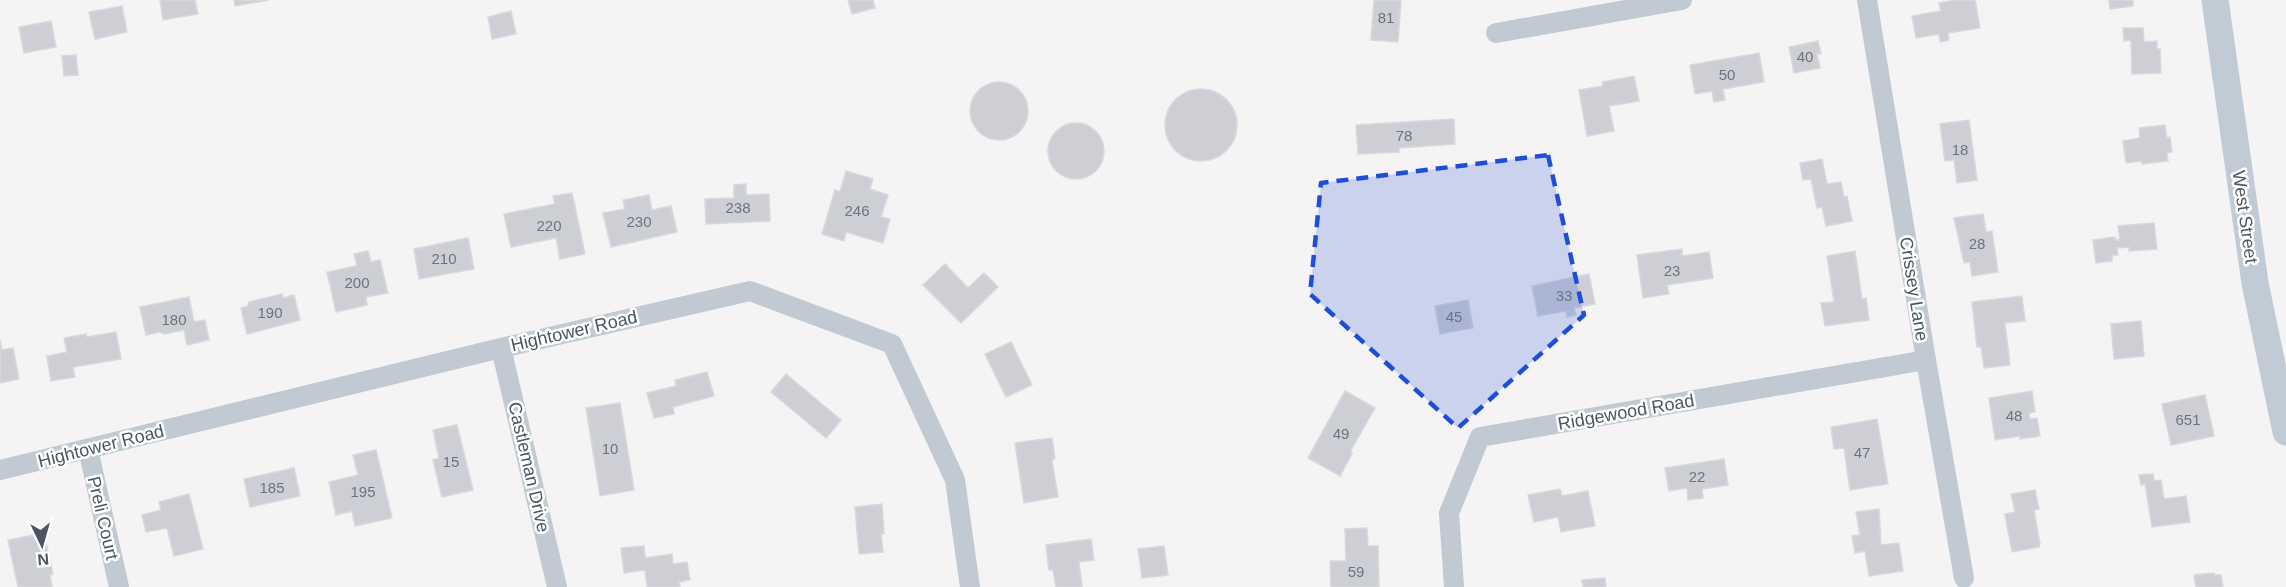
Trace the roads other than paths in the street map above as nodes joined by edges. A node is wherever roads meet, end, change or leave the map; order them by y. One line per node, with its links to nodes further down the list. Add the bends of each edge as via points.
1 (1682, 0): 4 (street)
2 (1867, 0): 6 (street, Crissey Lane)
3 (2215, 0): 7 (main road, West Street, via 2255,283)
4 (1496, 33)
5 (501, 348): 8 (street, Hightower Road); 12 (street, Castleman Drive); 13 (street, Hightower Road, via 750,291 892,344 955,480)
6 (1926, 360): 10 (street, Crissey Lane); 14 (street, Ridgewood Road, via 1480,437 1449,513)
7 (2286, 432)
8 (88, 449): 9 (street, Hightower Road); 11 (street, Preli Court)
9 (0, 470)
10 (1964, 578)
11 (119, 587)
12 (557, 587)
13 (970, 587)
14 (1454, 587)

